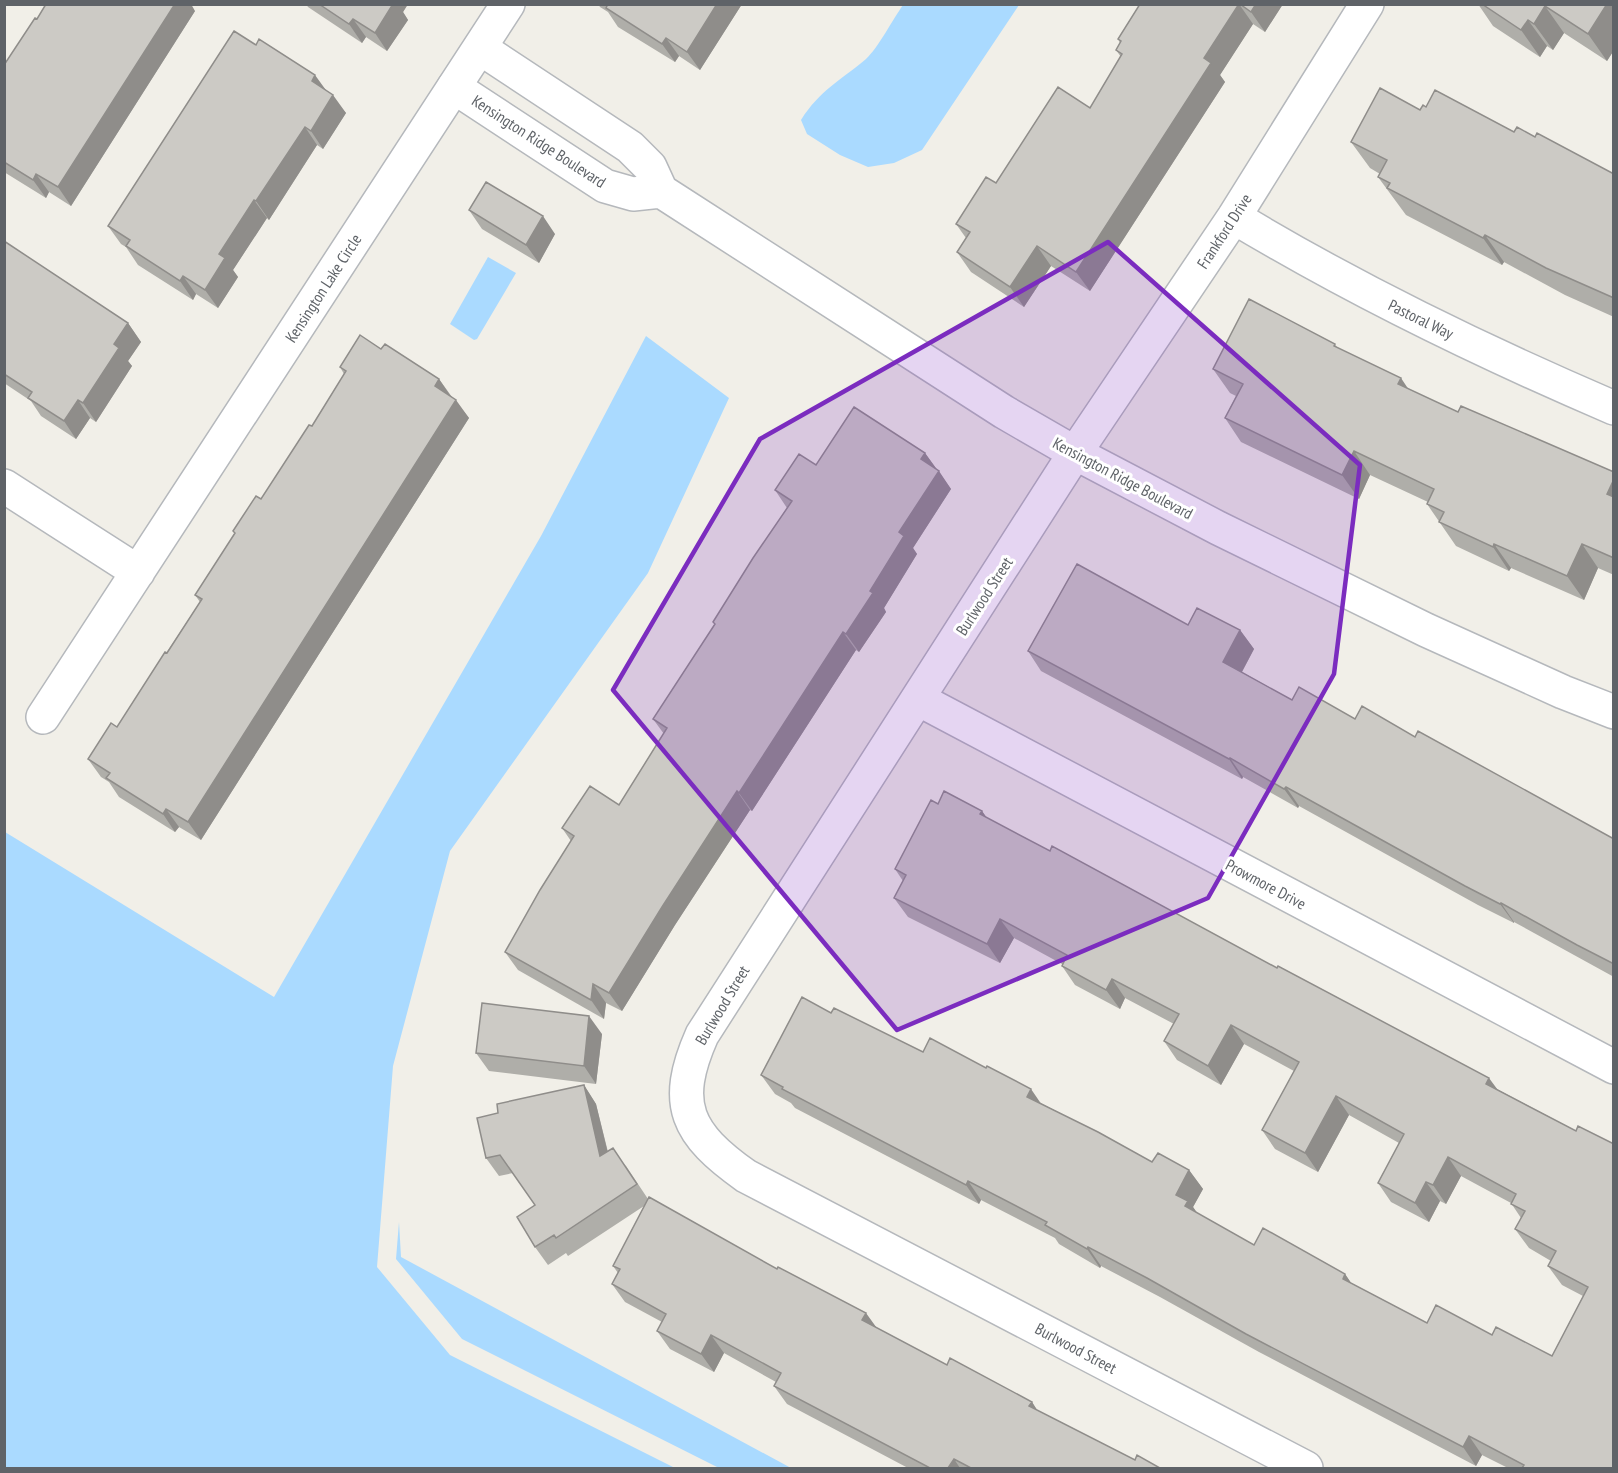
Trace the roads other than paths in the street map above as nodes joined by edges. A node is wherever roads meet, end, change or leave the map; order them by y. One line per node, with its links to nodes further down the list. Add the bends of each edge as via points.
1 (508, 4): 3 (street, Kensington Lake Circle)
2 (1367, 4): 6 (street, Frankford Drive)
3 (480, 48): 4 (street, Kensington Lake Circle); 5 (street, via 630,147 650,167)
4 (454, 87): 5 (street, Kensington Ridge Boulevard, via 605,186 633,194); 10 (street, Kensington Lake Circle)
5 (661, 191): 8 (street, Kensington Ridge Boulevard, via 1004,412)
6 (1234, 217): 7 (street, Pastoral Way, via 1370,294); 8 (street, Frankford Drive)
7 (1614, 408)
8 (1075, 453): 11 (street, Burlwood Street); 12 (street, Kensington Ridge Boulevard, via 1416,625)
9 (4, 486): 10 (street)
10 (138, 572): 13 (street, Kensington Lake Circle)
11 (918, 699): 14 (street, Prowmore Drive); 15 (street, Burlwood Street, via 702,1035 690,1062 686,1091 689,1115 701,1139 746,1176)
12 (1614, 712)
13 (43, 717)
14 (1614, 1067)
15 (1306, 1468)

